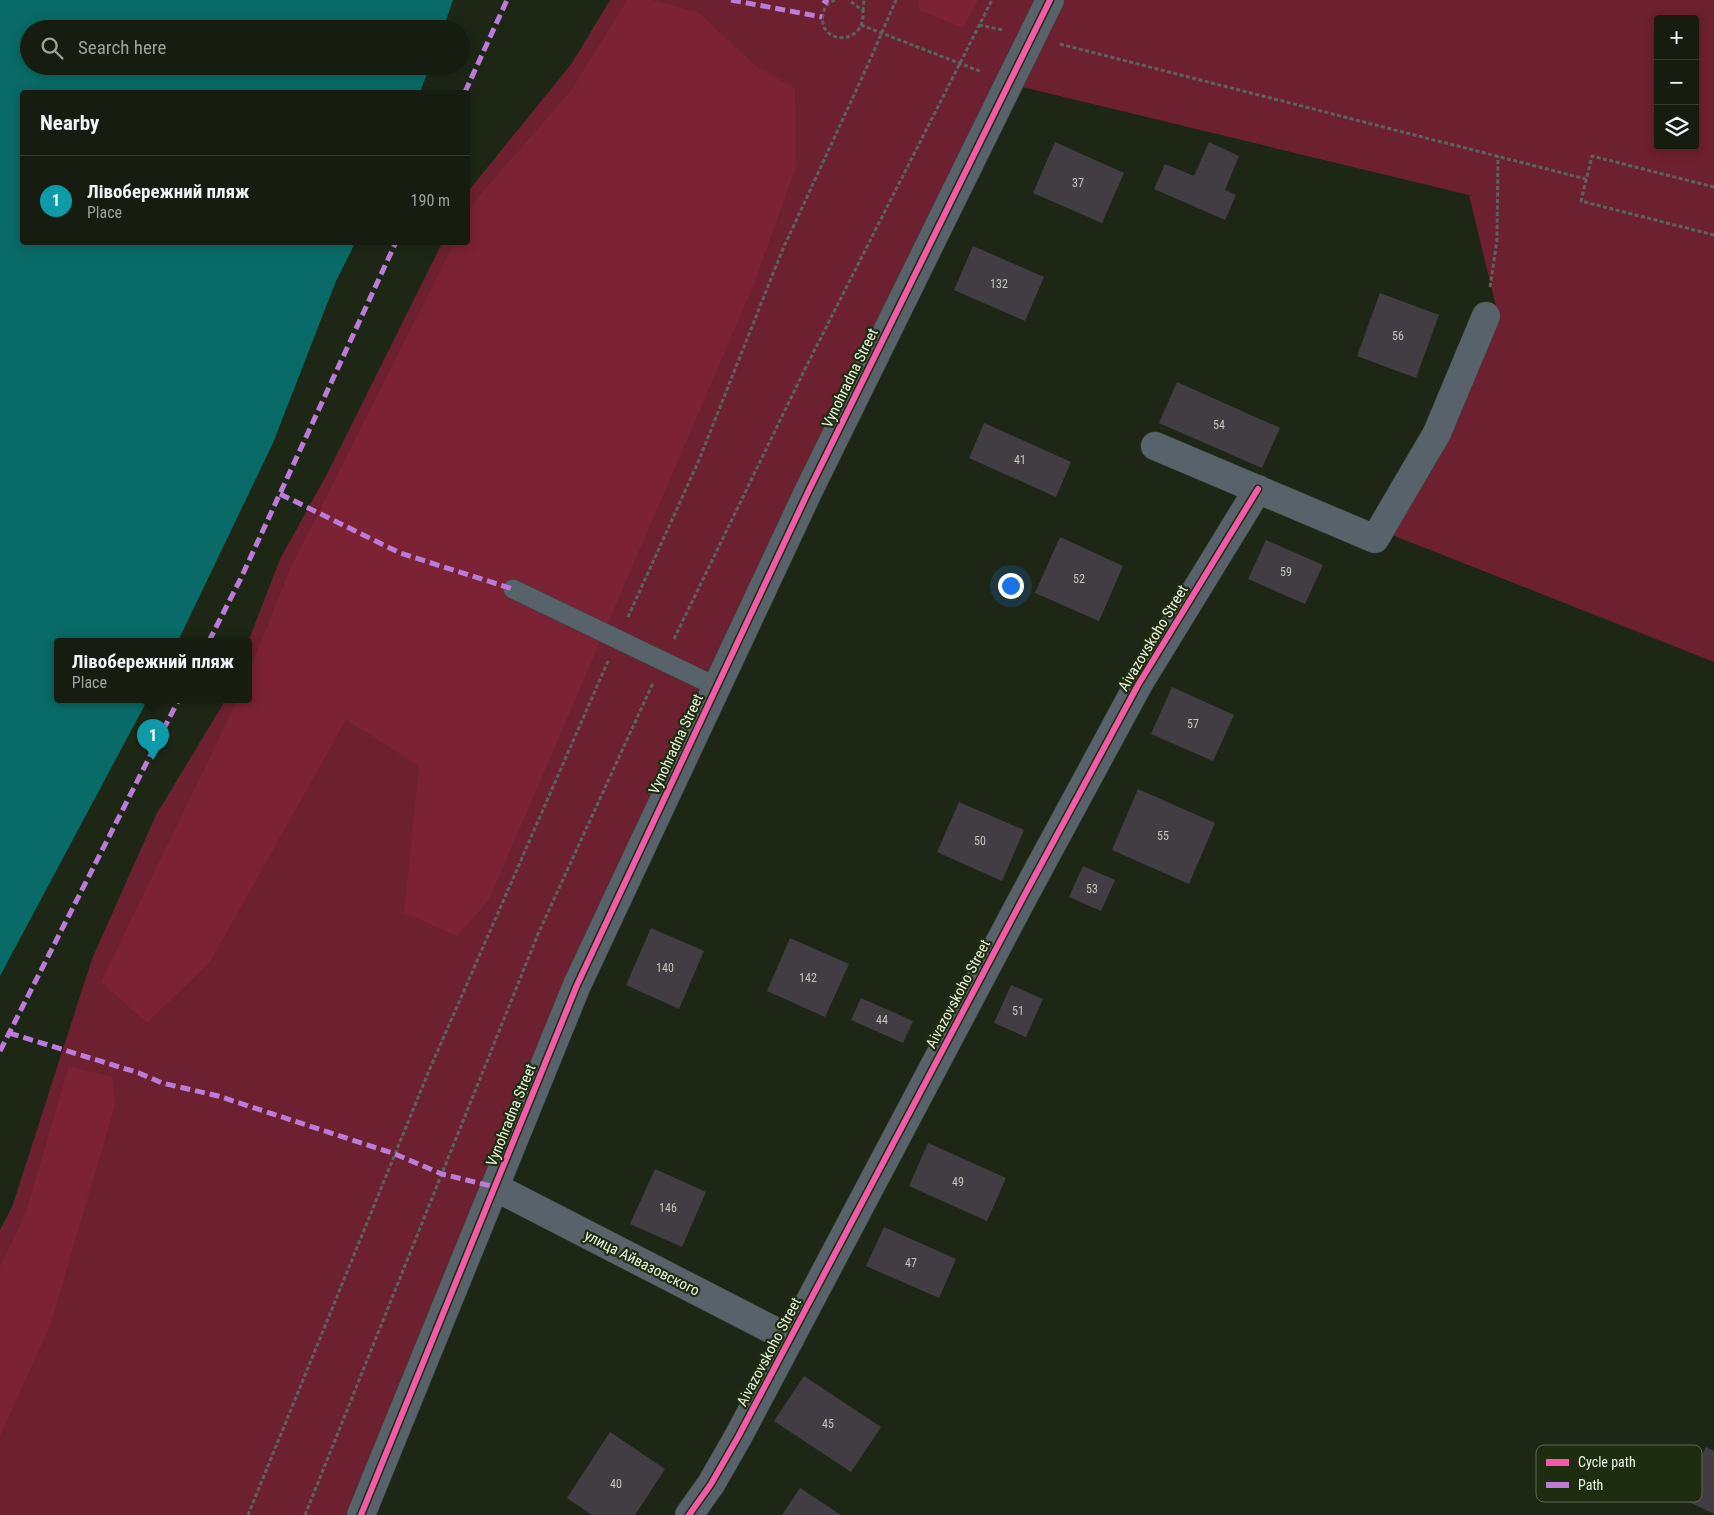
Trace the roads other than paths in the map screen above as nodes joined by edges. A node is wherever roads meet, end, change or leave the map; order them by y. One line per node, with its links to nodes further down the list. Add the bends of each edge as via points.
1 (1050, 0): 6 (street, Vynohradna Street, via 814,481)
2 (1486, 316): 4 (street, via 1438,433 1375,539)
3 (1155, 446): 4 (street)
4 (1258, 489): 8 (street, Aivazovskoho Street, via 1138,685)
5 (513, 589): 6 (lane)
6 (717, 687): 7 (street, Vynohradna Street, via 577,985)
7 (495, 1187): 8 (street, улица Айвазовского); 9 (street, Vynohradna Street)
8 (790, 1339): 10 (street, Aivazovskoho Street, via 715,1476)
9 (361, 1515)
10 (689, 1515)

